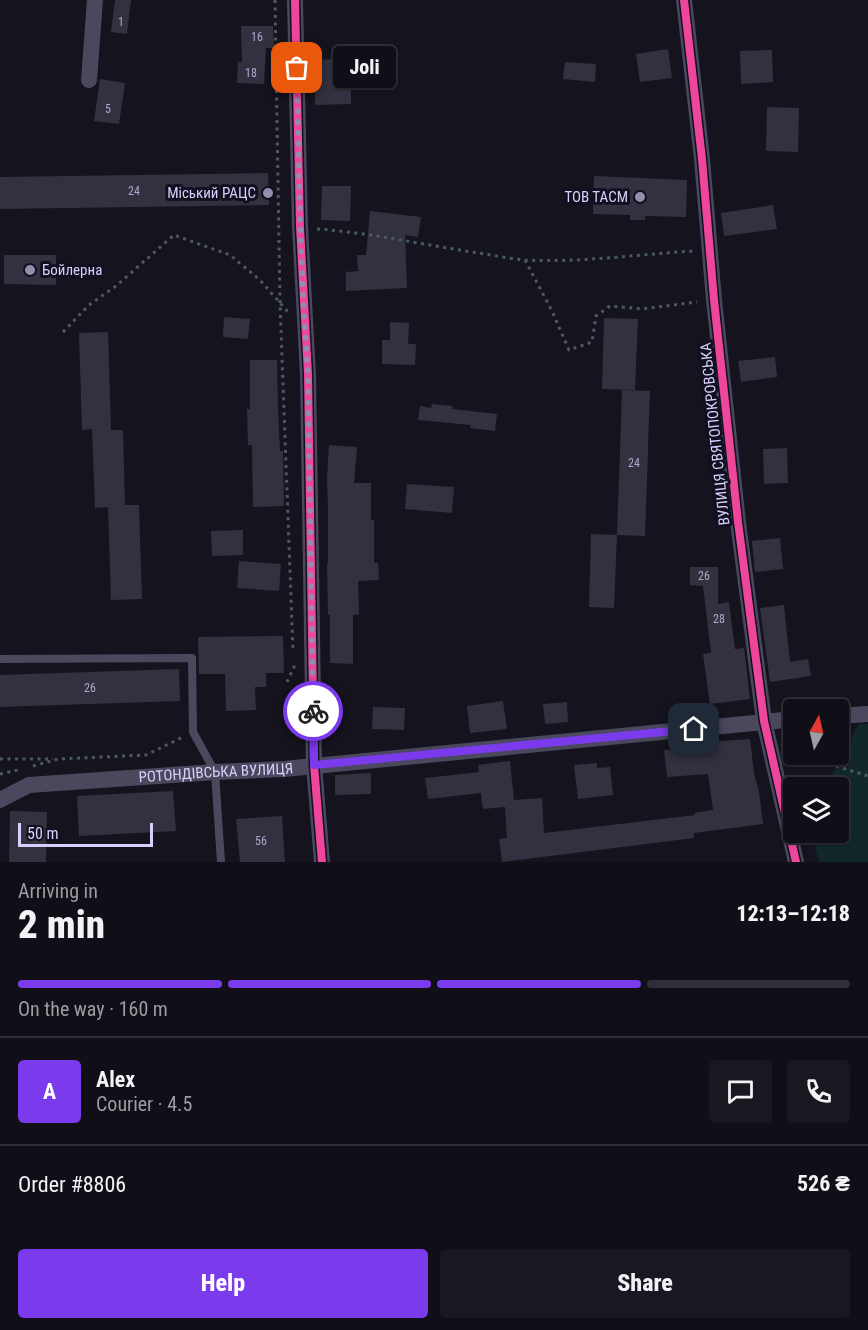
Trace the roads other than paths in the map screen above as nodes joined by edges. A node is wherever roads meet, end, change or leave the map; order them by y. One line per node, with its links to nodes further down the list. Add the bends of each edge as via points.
1 (95, 0): 4 (street)
2 (295, 0): 10 (street, via 308,374)
3 (684, 0): 9 (street, ВУЛИЦЯ СВЯТОПОКРОВСЬКА, via 738,522)
4 (89, 80)
5 (0, 659): 11 (lane, via 192,658 193,732)
6 (868, 714): 7 (street)
7 (849, 715)
8 (783, 720): 9 (street, РОТОНДІВСЬКА ВУЛИЦЯ)
9 (764, 721): 10 (street, РОТОНДІВСЬКА ВУЛИЦЯ); 15 (street, ВУЛИЦЯ СВЯТОПОКРОВСЬКА)
10 (314, 765): 11 (street, РОТОНДІВСЬКА ВУЛИЦЯ); 14 (street)
11 (215, 772): 12 (street, РОТОНДІВСЬКА ВУЛИЦЯ, via 29,784); 13 (lane)
12 (0, 800)
13 (221, 862)
14 (322, 862)
15 (796, 862)

